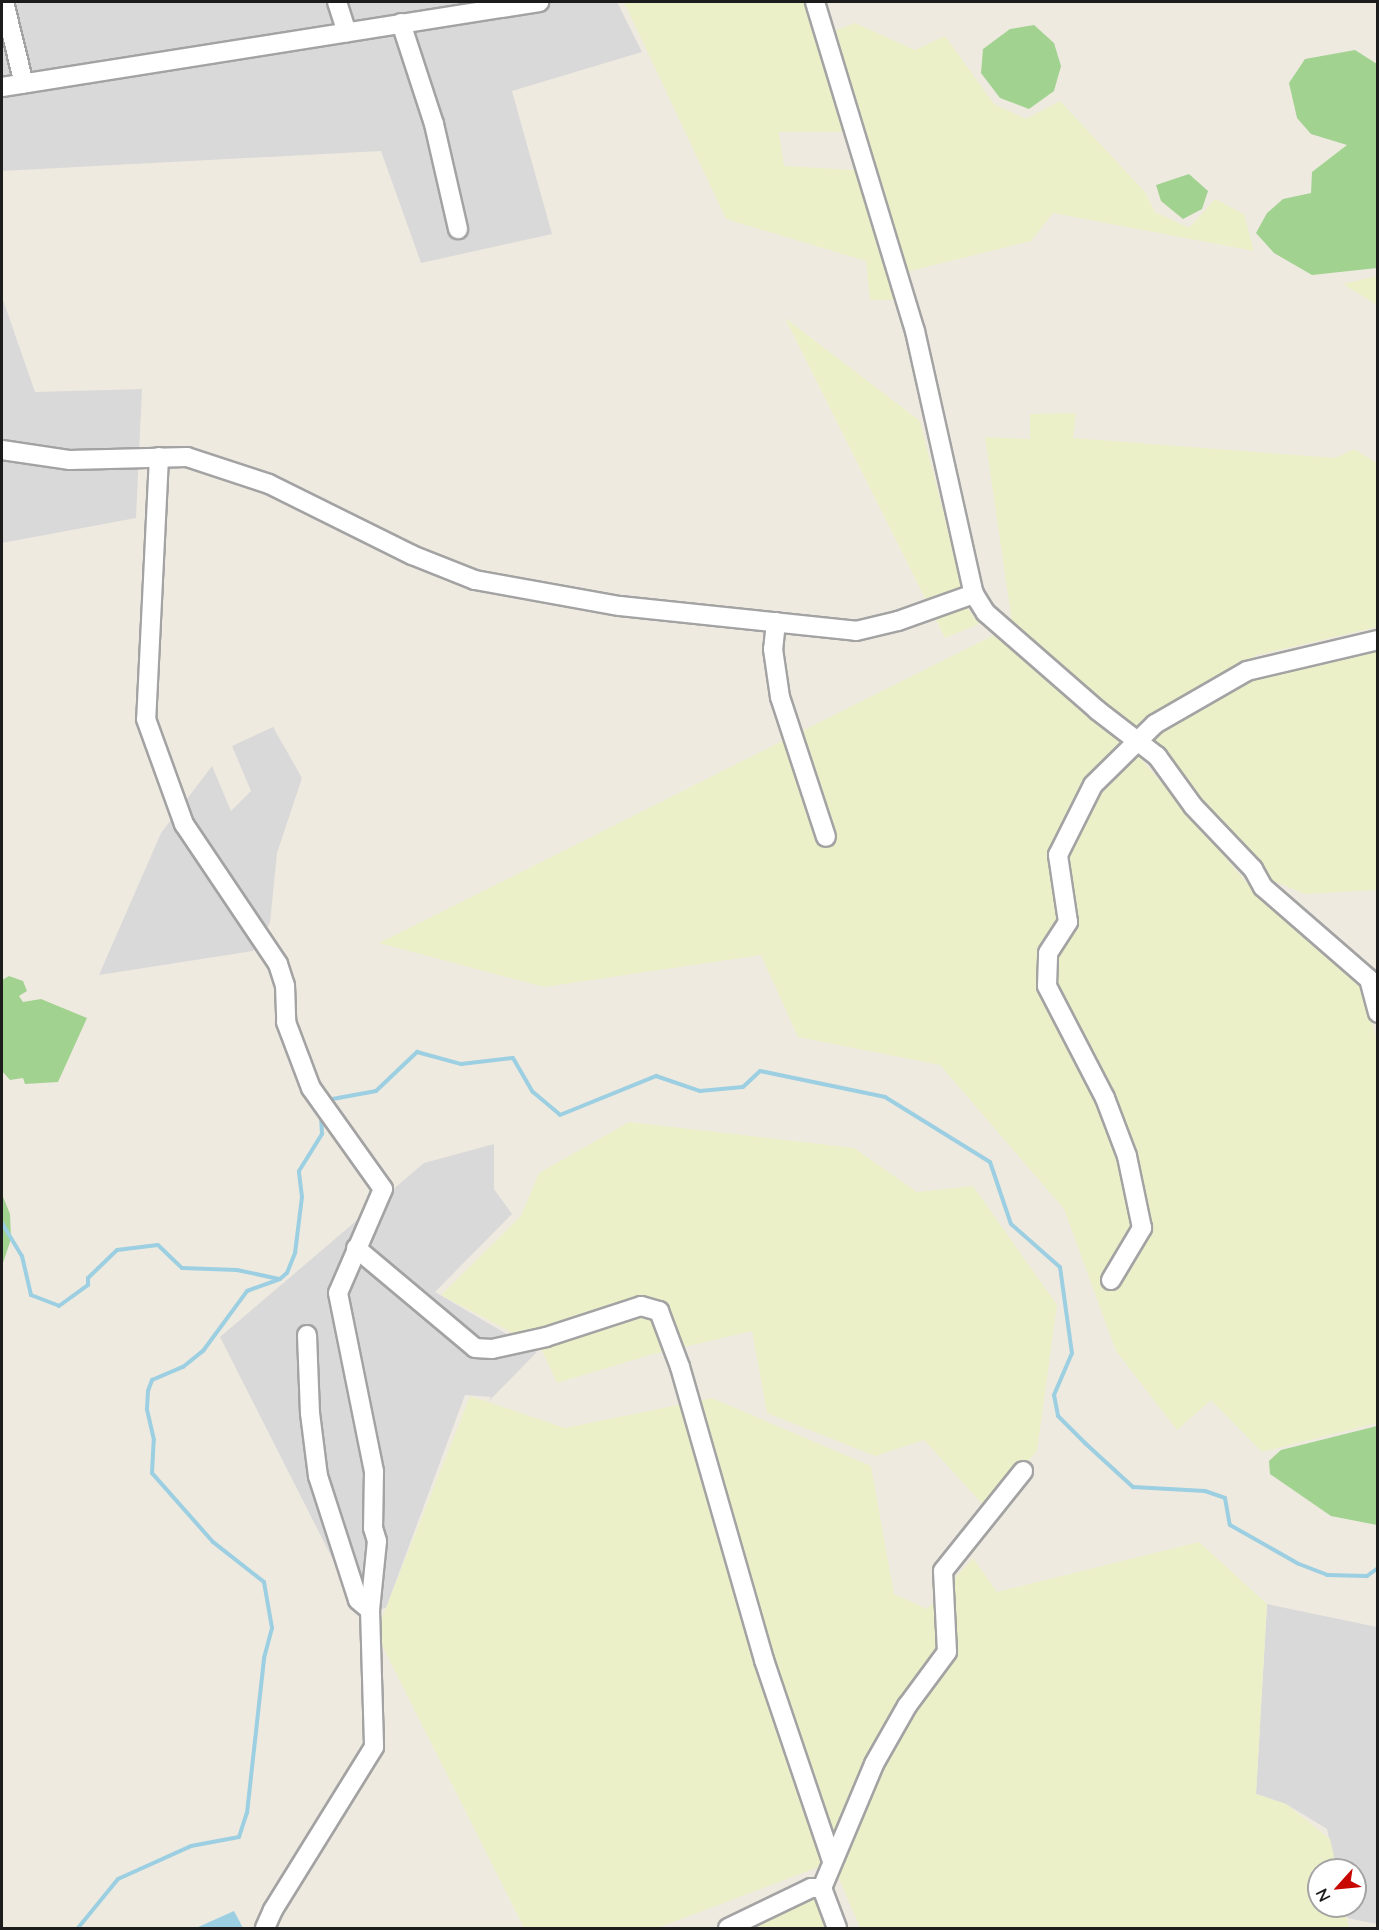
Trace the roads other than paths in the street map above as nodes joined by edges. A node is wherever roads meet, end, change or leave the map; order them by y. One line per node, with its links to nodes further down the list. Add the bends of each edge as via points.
1 (4, 2): 7 (street)
2 (336, 2): 6 (street)
3 (531, 2): 5 (street)
4 (815, 2): 12 (street, via 915,331)
5 (401, 23): 6 (street); 9 (street, via 434,124)
6 (347, 32): 7 (street)
7 (24, 84): 8 (street)
8 (2, 87)
9 (458, 229)
10 (2, 450): 11 (street, via 70,459)
11 (159, 457): 13 (street, via 187,457 269,484 412,555 475,579 620,606); 18 (street, via 146,719 184,824 278,964 285,984 286,1022 310,1088 383,1189)
12 (974, 594): 13 (street, via 898,621 856,631); 15 (street, via 986,613 1097,710)
13 (776, 622): 16 (street, via 773,649 780,697)
14 (1377, 640): 15 (street, via 1247,671 1190,701)
15 (1137, 739): 17 (street, via 1157,756 1193,806 1253,869 1263,887 1369,979); 19 (street, via 1093,786 1058,855 1068,922 1048,953 1047,986 1105,1098 1137,1195 1142,1228)
16 (826, 837)
17 (1377, 1013)
18 (356, 1248): 22 (street, via 338,1293 374,1472 373,1528 377,1541); 23 (street, via 475,1348 492,1349 546,1337 641,1306 659,1311 680,1367 764,1660)
19 (1111, 1280)
20 (307, 1335): 22 (street, via 310,1413 318,1476 358,1600)
21 (1023, 1471): 23 (street, via 943,1571 947,1652 907,1706 874,1764)
22 (370, 1610): 26 (street, via 370,1682 375,1722 372,1755 273,1910)
23 (832, 1862): 24 (street)
24 (822, 1888): 25 (street, via 811,1888); 27 (street)
25 (740, 1926)
26 (265, 1929)
27 (837, 1929)

